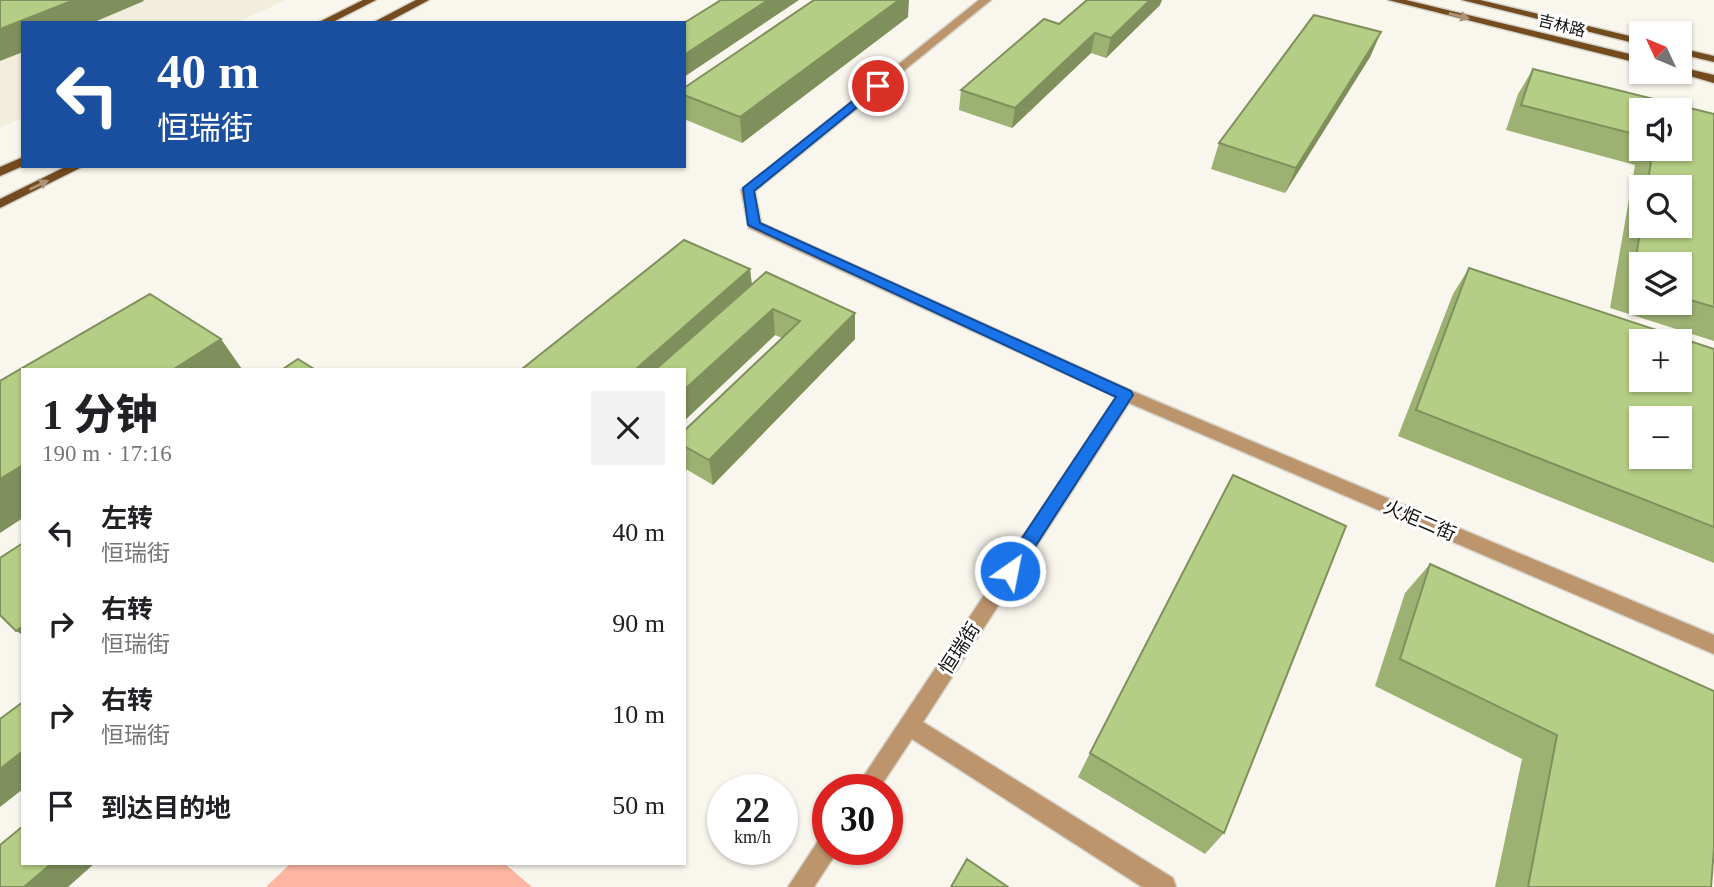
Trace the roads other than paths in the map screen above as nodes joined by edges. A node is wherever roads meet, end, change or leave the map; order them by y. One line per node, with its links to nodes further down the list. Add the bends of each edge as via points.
1 (371, 0): 6 (main road)
2 (424, 0): 7 (main road)
3 (986, 0): 18 (street, via 748,190 754,225)
4 (1393, 0): 10 (main road, 吉林路, one-way to 10)
5 (1467, 0): 8 (main road, 吉林路)
6 (326, 21)
7 (381, 21)
8 (1629, 39)
9 (1692, 54): 11 (main road)
10 (1629, 58)
11 (1714, 59)
12 (1692, 73): 13 (main road)
13 (1714, 79)
14 (21, 162): 16 (main road)
15 (74, 168): 17 (main road, one-way to 15)
16 (0, 172)
17 (0, 204)
18 (1126, 395): 19 (street, 火炬二街); 20 (street, 恒瑞街)
19 (1714, 645)
20 (909, 725): 21 (street, 恒瑞街); 24 (street)
21 (876, 774)
22 (815, 865): 23 (street)
23 (800, 887)
24 (1164, 887)

